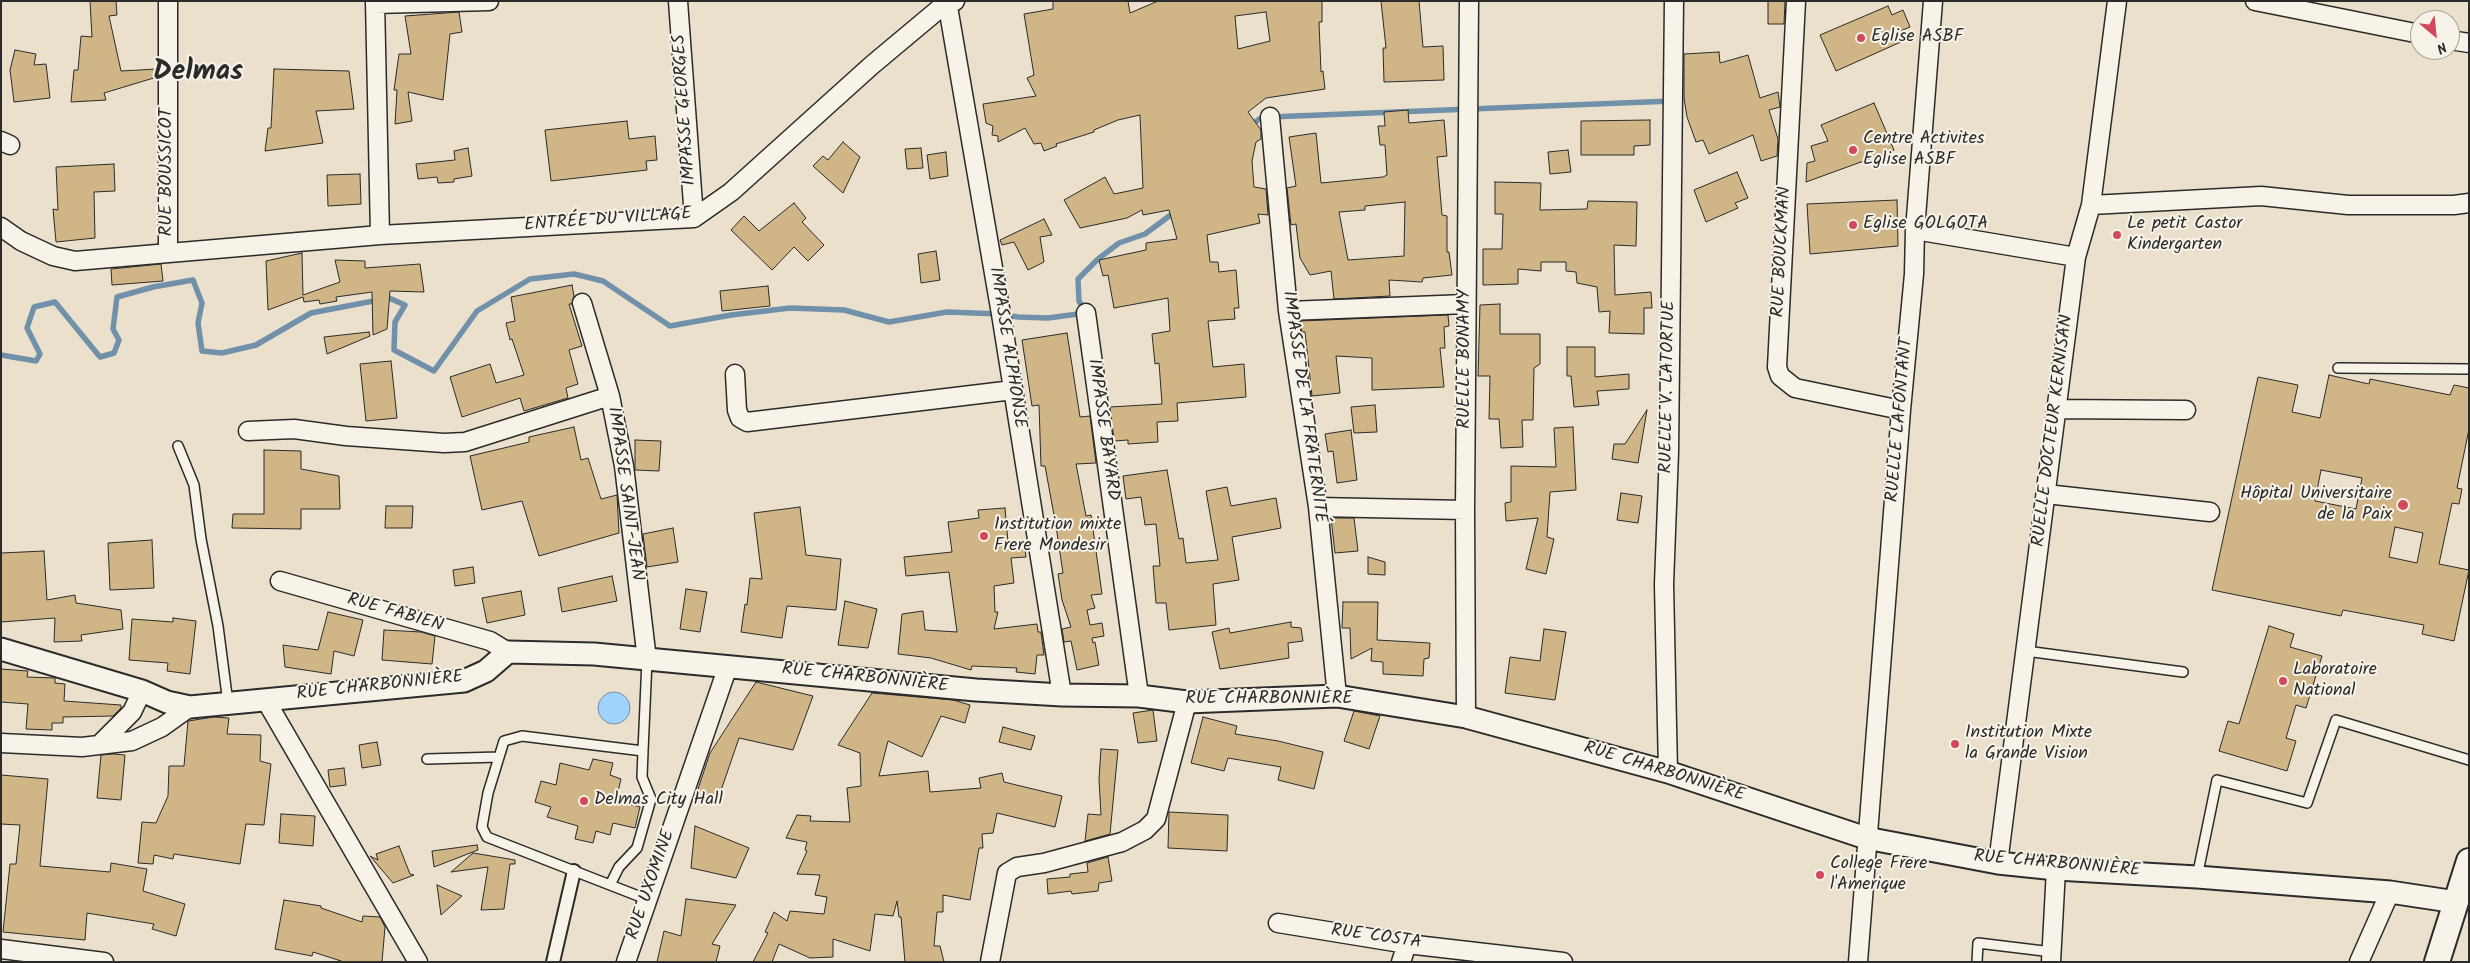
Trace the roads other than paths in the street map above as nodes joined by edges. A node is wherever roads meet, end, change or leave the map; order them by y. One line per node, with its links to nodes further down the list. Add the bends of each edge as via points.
1 (168, 1): 20 (street, RUE BOUSSICOT)
2 (489, 1): 10 (street)
3 (678, 1): 16 (street, IMPASSE GEORGES)
4 (1469, 1): 23 (street, RUELLE BONAMY)
5 (1674, 1): 62 (street, RUELLE V. LATORTUE, via 1669,452 1664,584)
6 (1796, 1): 32 (street, RUE BOUCKMAN, via 1777,367 1780,376 1795,388)
7 (1933, 1): 18 (street, RUELLE LAFONTANT)
8 (2117, 1): 15 (street, RUELLE DOCTEUR KERNISAN)
9 (2256, 1): 12 (street)
10 (375, 3): 19 (street)
11 (948, 4): 16 (street, ENTRÉE DU VILLAGE, via 872,65 732,192); 29 (street, IMPASSE ALPHONSE)
12 (2410, 32)
13 (1270, 118): 24 (street, IMPASSE DE LA FRATERNITÉ)
14 (2469, 203): 15 (street, via 2348,205 2261,196)
15 (2091, 205): 21 (street, RUELLE DOCTEUR KERNISAN)
16 (694, 218): 19 (street, ENTRÉE DU VILLAGE)
17 (1, 227): 20 (street, ENTRÉE DU VILLAGE, via 53,256 75,261)
18 (1915, 230): 21 (street); 32 (street, RUELLE LAFONTANT, via 1914,274)
19 (380, 235): 20 (street, ENTRÉE DU VILLAGE)
20 (168, 252)
21 (2076, 257): 31 (street, RUELLE DOCTEUR KERNISAN)
22 (582, 303): 30 (street)
23 (1466, 304): 24 (street); 38 (street, RUELLE BONAMY)
24 (1288, 311): 37 (street, IMPASSE DE LA FRATERNITÉ)
25 (1086, 313): 49 (street, IMPASSE BAYARD)
26 (2338, 368): 27 (lane)
27 (2469, 369)
28 (735, 374): 29 (street, via 737,410 746,422)
29 (1013, 390): 48 (street, IMPASSE ALPHONSE)
30 (610, 396): 34 (street, IMPASSE SAINT-JEAN, via 465,442 346,436 294,429); 44 (street, IMPASSE SAINT-JEAN, via 624,466)
31 (2056, 409): 33 (street); 36 (street, RUELLE DOCTEUR KERNISAN)
32 (1900, 410): 63 (street, RUELLE LAFONTANT)
33 (2186, 410)
34 (248, 432)
35 (178, 446): 53 (lane, via 194,486)
36 (2046, 494): 39 (street); 42 (street, RUELLE DOCTEUR KERNISAN)
37 (1318, 508): 38 (street); 50 (street, IMPASSE DE LA FRATERNITÉ)
38 (1465, 510): 55 (street, RUELLE BONAMY)
39 (2210, 512)
40 (280, 581): 43 (street, RUE FABIEN, via 490,641)
41 (1, 649): 47 (street, RUE CHARBONNIÈRE)
42 (2026, 651): 46 (lane); 65 (street, RUELLE DOCTEUR KERNISAN)
43 (508, 652): 44 (street, RUE CHARBONNIÈRE, via 594,654); 51 (street, RUE CHARBONNIÈRE, via 486,671 464,681)
44 (647, 660): 45 (street, RUE CHARBONNIÈRE); 58 (lane)
45 (728, 666): 48 (street, RUE CHARBONNIÈRE); 71 (street, RUE UXOMINE)
46 (2183, 672)
47 (142, 691): 54 (street, RUE CHARBONNIÈRE, via 167,702); 57 (street, via 132,712)
48 (1062, 695): 49 (street, RUE CHARBONNIÈRE)
49 (1139, 696): 52 (street, RUE CHARBONNIÈRE)
50 (1337, 696): 52 (street, RUE CHARBONNIÈRE); 55 (street, RUE CHARBONNIÈRE)
51 (265, 699): 53 (street, RUE CHARBONNIÈRE); 78 (street)
52 (1187, 702): 81 (street, via 1156,819 1145,830 1122,842 1017,867 1007,873)
53 (228, 703): 54 (street, RUE CHARBONNIÈRE)
54 (190, 707): 57 (street, RUE CHARBONNIÈRE, via 162,727 132,741)
55 (1466, 717): 62 (street, RUE CHARBONNIÈRE)
56 (1, 743): 57 (street, RUE CHARBONNIÈRE)
57 (99, 745)
58 (642, 751): 59 (lane, via 522,736 504,741); 69 (lane, via 642,778 651,799 637,848 620,867)
59 (499, 757): 60 (lane); 67 (lane, via 482,827 487,837)
60 (427, 759)
61 (2469, 760): 68 (lane, via 2336,720 2307,803 2217,780)
62 (1668, 772): 63 (street, RUE CHARBONNIÈRE)
63 (1866, 838): 65 (street, RUE CHARBONNIÈRE); 84 (street, RUELLE LAFONTANT)
64 (2469, 861): 72 (main road)
65 (1998, 863): 66 (street, RUE CHARBONNIÈRE)
66 (2056, 869): 68 (street, RUE CHARBONNIÈRE); 76 (street)
67 (574, 871): 69 (lane); 79 (street)
68 (2197, 877): 70 (street, RUE CHARBONNIÈRE)
69 (610, 885): 71 (lane)
70 (2390, 892): 72 (street, RUE CHARBONNIÈRE); 86 (street)
71 (646, 899): 80 (street, RUE UXOMINE)
72 (2456, 902): 87 (main road)
73 (1278, 924): 74 (street, RUE COSTA)
74 (1407, 944): 82 (street); 83 (street, RUE COSTA)
75 (1, 949): 77 (street)
76 (2052, 957): 85 (lane, via 1978,942)
77 (104, 962)
78 (418, 962)
79 (553, 962)
80 (626, 962)
81 (990, 962)
82 (1401, 962)
83 (1563, 962)
84 (1858, 962)
85 (1977, 962)
86 (2359, 962)
87 (2437, 962)

